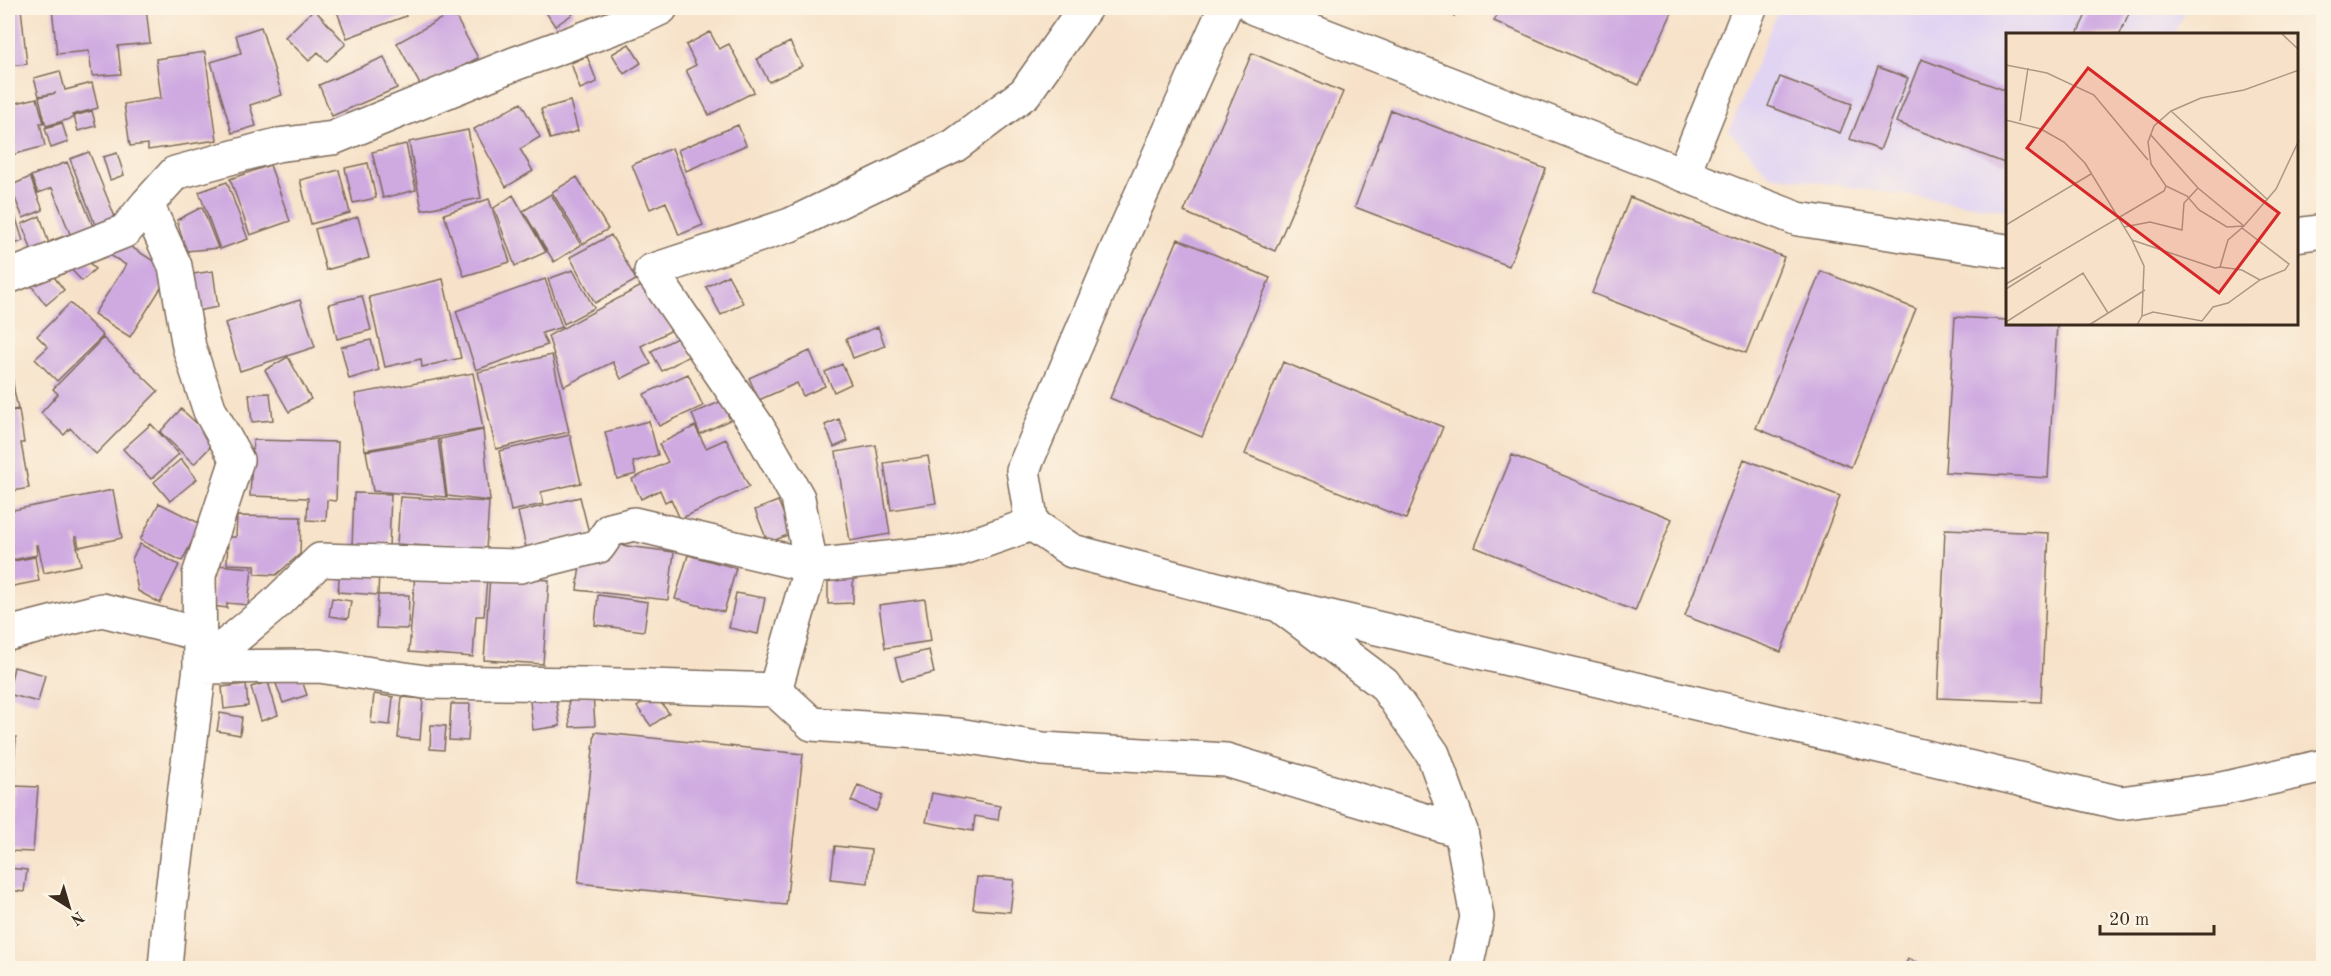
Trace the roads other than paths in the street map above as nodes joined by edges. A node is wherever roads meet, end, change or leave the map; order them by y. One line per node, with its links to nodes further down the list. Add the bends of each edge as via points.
1 (661, 8): 7 (street, via 333,138 278,145 175,173)
2 (1085, 8): 13 (street, via 1025,93 954,146 790,225 651,271 757,426 798,498)
3 (1225, 8): 12 (street, via 1023,470)
4 (1254, 8): 6 (street)
5 (1750, 8): 6 (street)
6 (1683, 174): 10 (street, via 1798,219)
7 (147, 204): 11 (street, via 125,231); 16 (street, via 175,266 189,347 210,411 237,460 199,576)
8 (2324, 231): 9 (street)
9 (2298, 235)
10 (2006, 251)
11 (8, 277)
12 (1032, 524): 13 (street, via 955,551); 14 (street, via 1072,551)
13 (811, 566): 17 (street, via 634,524 610,530 599,546 520,566 320,560 272,607); 18 (street)
14 (1279, 604): 19 (street, via 2121,803 2221,789); 20 (street, via 1384,684 1432,754)
15 (8, 634): 16 (street, via 102,610)
16 (200, 634): 17 (street)
17 (200, 667): 18 (street, via 319,666 425,682); 21 (street)
18 (775, 690): 20 (street, via 812,724 958,735 1043,749 1226,760)
19 (2324, 766)
20 (1461, 831): 22 (street, via 1477,917)
21 (165, 969)
22 (1466, 969)

